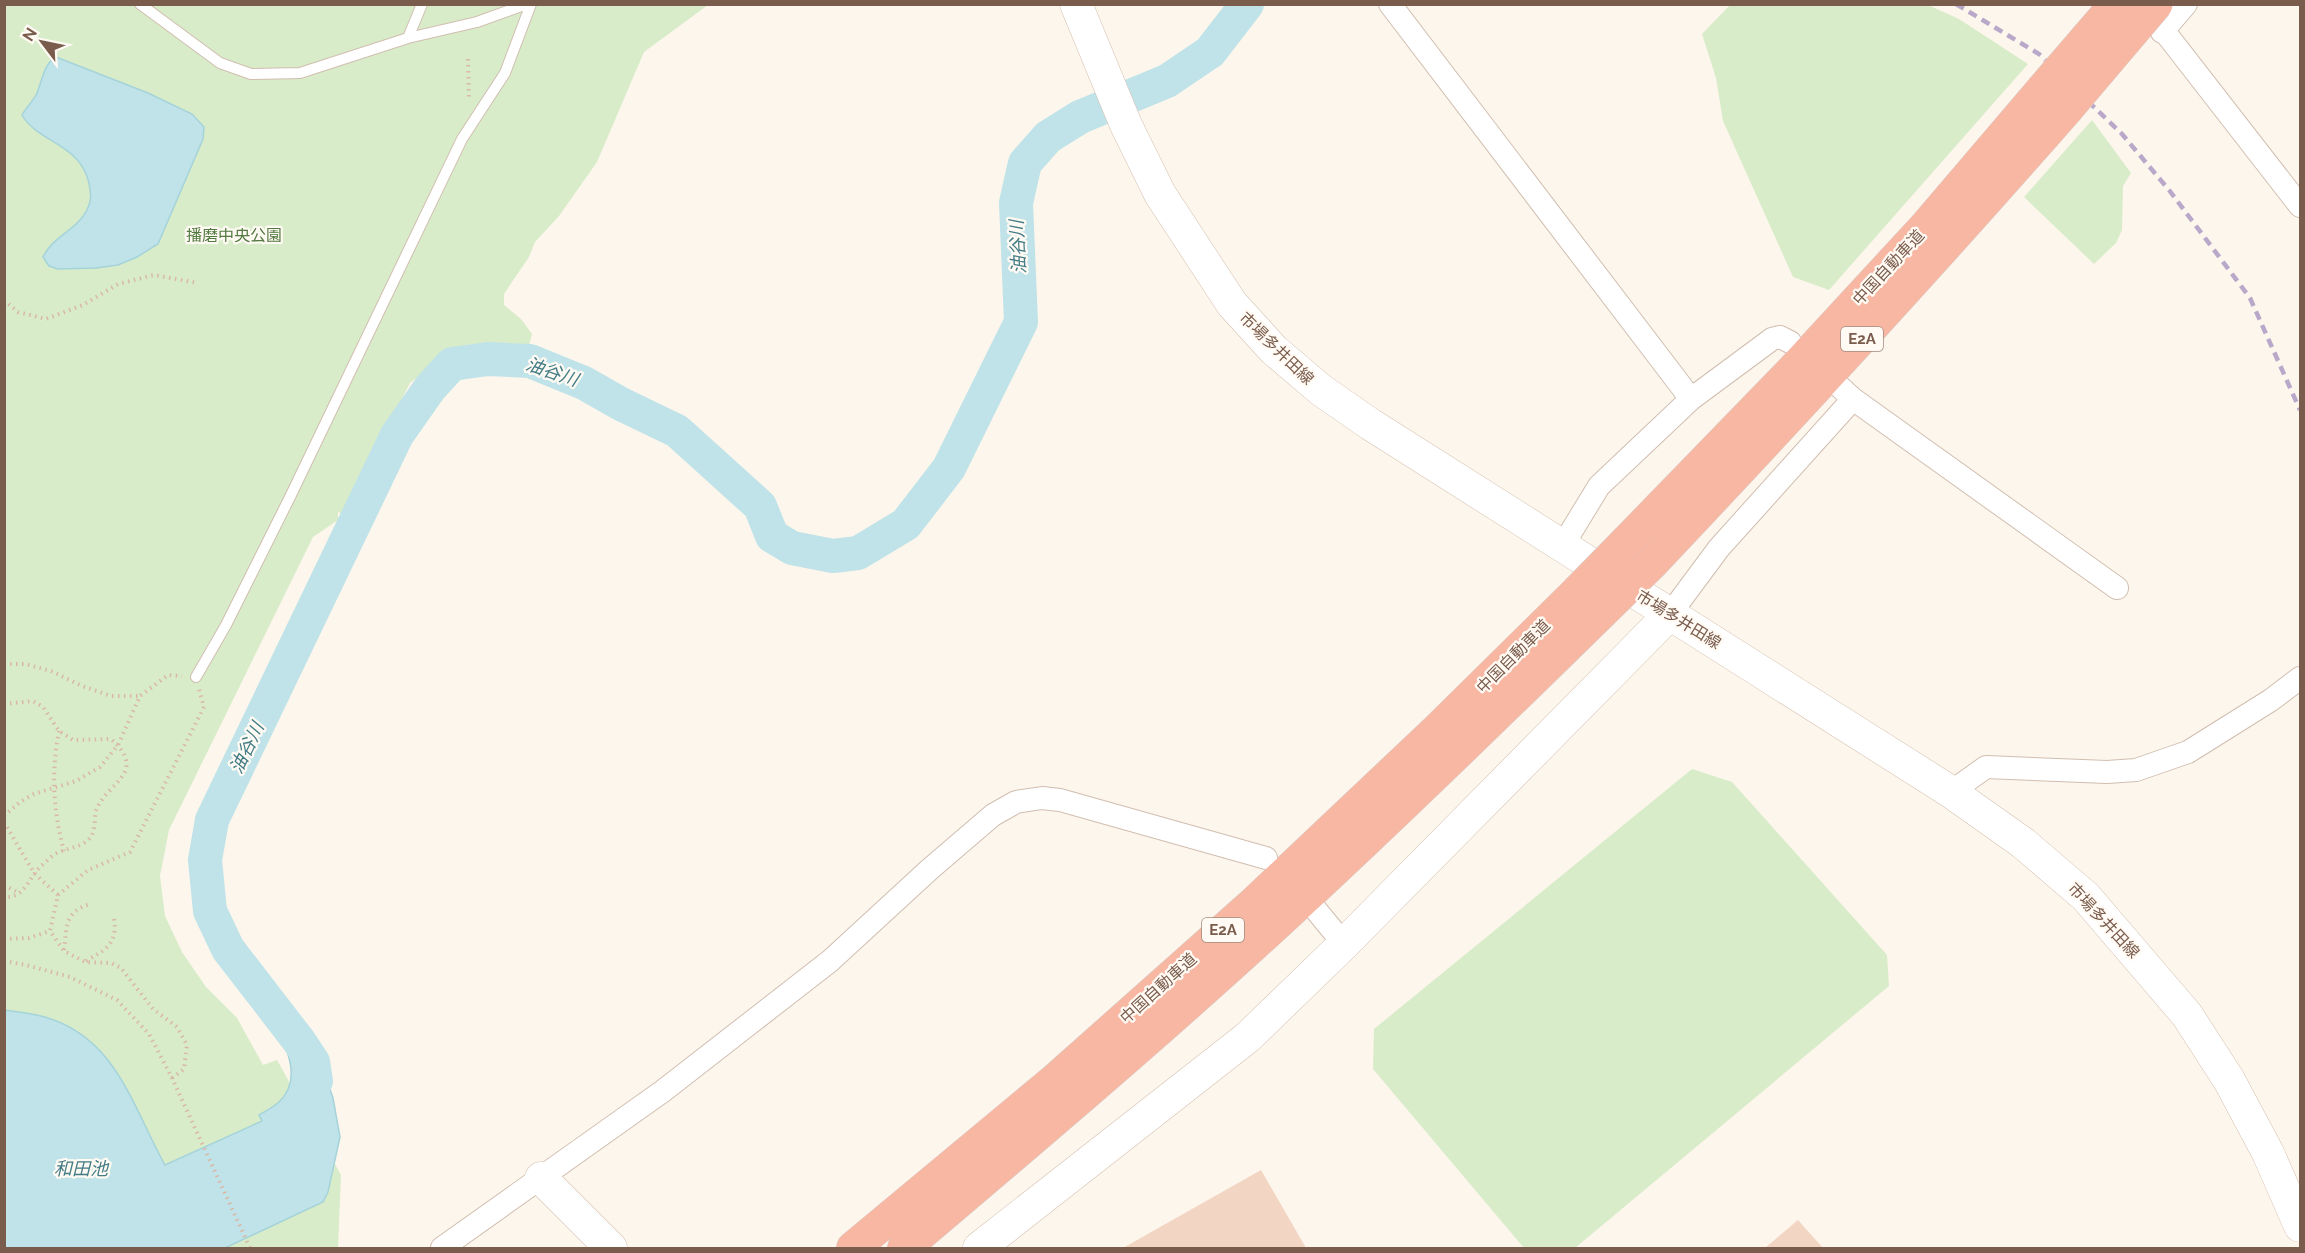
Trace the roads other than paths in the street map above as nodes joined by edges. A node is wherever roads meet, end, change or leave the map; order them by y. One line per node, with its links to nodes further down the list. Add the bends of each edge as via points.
1 (140, 4): 10 (lane, via 220,63 251,74 300,73)
2 (422, 4): 10 (lane)
3 (529, 4): 10 (lane, via 477,22); 19 (lane, via 505,73 462,139 290,497)
4 (1076, 4): 15 (main road, 市場多井田線, via 1126,125 1160,194 1232,304 1274,350 1321,390)
5 (1389, 4): 14 (street)
6 (2116, 4): 11 (highway, 中国自動車道 / E2A, bridge)
7 (2143, 4): 9 (street)
8 (2186, 4): 9 (street)
9 (2159, 18): 11 (highway, 中国自動車道 / E2A, bridge); 12 (street)
10 (408, 38)
11 (2054, 100): 17 (highway, 中国自動車道 / E2A, bridge, via 1926,226 1628,540); 17 (highway, 中国自動車道 / E2A, bridge, via 1951,242 1818,387 1653,562)
12 (2301, 206)
13 (1790, 342): 14 (street, via 1780,337 1772,339)
14 (1690, 399): 15 (street, via 1599,486)
15 (1563, 545): 18 (main road, 市場多井田線)
16 (2118, 588): 18 (street, via 1847,393 1719,548)
17 (1588, 603): 29 (highway, 中国自動車道 / E2A, via 1428,739 1253,904 1055,1080); 30 (highway, 中国自動車道 / E2A, via 1460,751 1271,929 1072,1106)
18 (1670, 614): 21 (main road, 市場多井田線); 24 (main road)
19 (196, 677)
20 (2301, 678): 21 (street, via 2187,752 2136,770 1986,767)
21 (1951, 792): 26 (main road, 市場多井田線, via 2023,843 2086,897 2187,1015 2246,1111)
22 (1266, 858): 25 (street, via 1060,800 1016,802 993,815 830,961 663,1091)
23 (1311, 904): 24 (street)
24 (1344, 944): 31 (main road, via 1248,1037)
25 (541, 1178): 27 (street); 28 (main road)
26 (2301, 1226)
27 (442, 1248)
28 (611, 1248)
29 (853, 1248)
30 (904, 1248)
31 (979, 1248)

